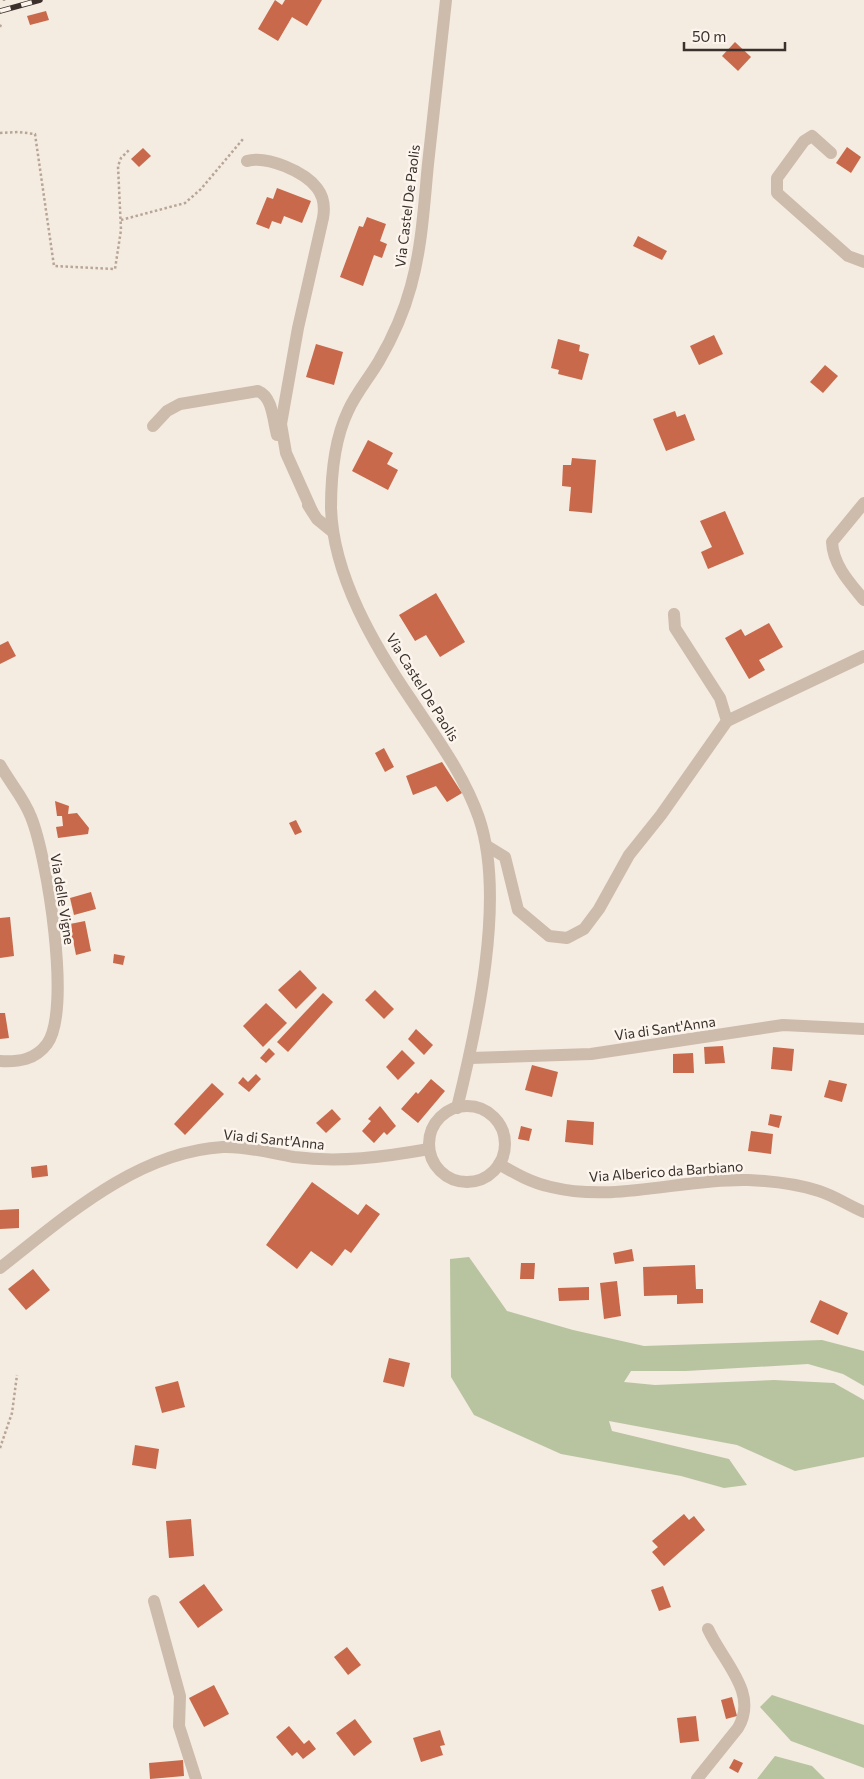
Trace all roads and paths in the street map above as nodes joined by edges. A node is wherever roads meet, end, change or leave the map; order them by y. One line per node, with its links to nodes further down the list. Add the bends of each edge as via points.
1 (446, 0): 12 (street, Via Castel De Paolis, via 418,257 403,314 380,360 352,403 340,431 333,471)
2 (0, 133): 7 (path, via 35,134 54,266 115,269)
3 (243, 139): 7 (path, via 202,189 184,203)
4 (130, 149): 7 (path, via 118,166)
5 (831, 154): 8 (street, via 812,136 804,141 777,178 777,193 848,256)
6 (247, 161): 11 (street, via 269,159 290,169 315,186 324,205 281,424 286,452)
7 (121, 220)
8 (864, 262)
9 (153, 426): 11 (street, via 167,411 180,404 261,392 270,404 286,470)
10 (864, 503): 13 (street, via 832,542 833,554 847,580)
11 (312, 511): 12 (street)
12 (333, 532): 18 (street, Via Castel De Paolis, via 341,567 365,619 399,682 462,777)
13 (864, 600)
14 (674, 614): 16 (street, via 675,628 720,698)
15 (864, 656): 16 (street)
16 (727, 721): 18 (street, via 629,855 599,909 584,929 567,938 549,936 518,910 505,857)
17 (0, 765): 21 (street, Via delle Vigne, via 32,818 44,868 57,962 56,1005 52,1033 45,1046 26,1060)
18 (487, 846): 20 (street, Via Castel De Paolis, via 489,926)
19 (864, 1029): 20 (street, Via di Sant'Anna, via 783,1025 591,1054)
20 (470, 1058): 22 (street, Via Castel De Paolis)
21 (0, 1061)
22 (457, 1108): 23 (street, via 447,1112 436,1123 429,1138); 24 (street, via 470,1106 482,1110 501,1127 504,1146)
23 (429, 1149): 24 (street, via 439,1170 459,1182 482,1180); 26 (street, Via di Sant'Anna, via 355,1160 294,1157 238,1148 211,1148 181,1155 143,1169 111,1186)
24 (499, 1164): 25 (street, Via Alberico da Barbiano, via 543,1185 587,1192 612,1192 686,1182 748,1180 781,1183 820,1191)
25 (864, 1212)
26 (0, 1268)
27 (16, 1375): 28 (path, via 12,1413)
28 (0, 1448)
29 (154, 1601): 31 (street, via 180,1696 179,1726)
30 (708, 1629): 32 (street, via 742,1689 746,1705 738,1728)
31 (196, 1779)
32 (698, 1779)

